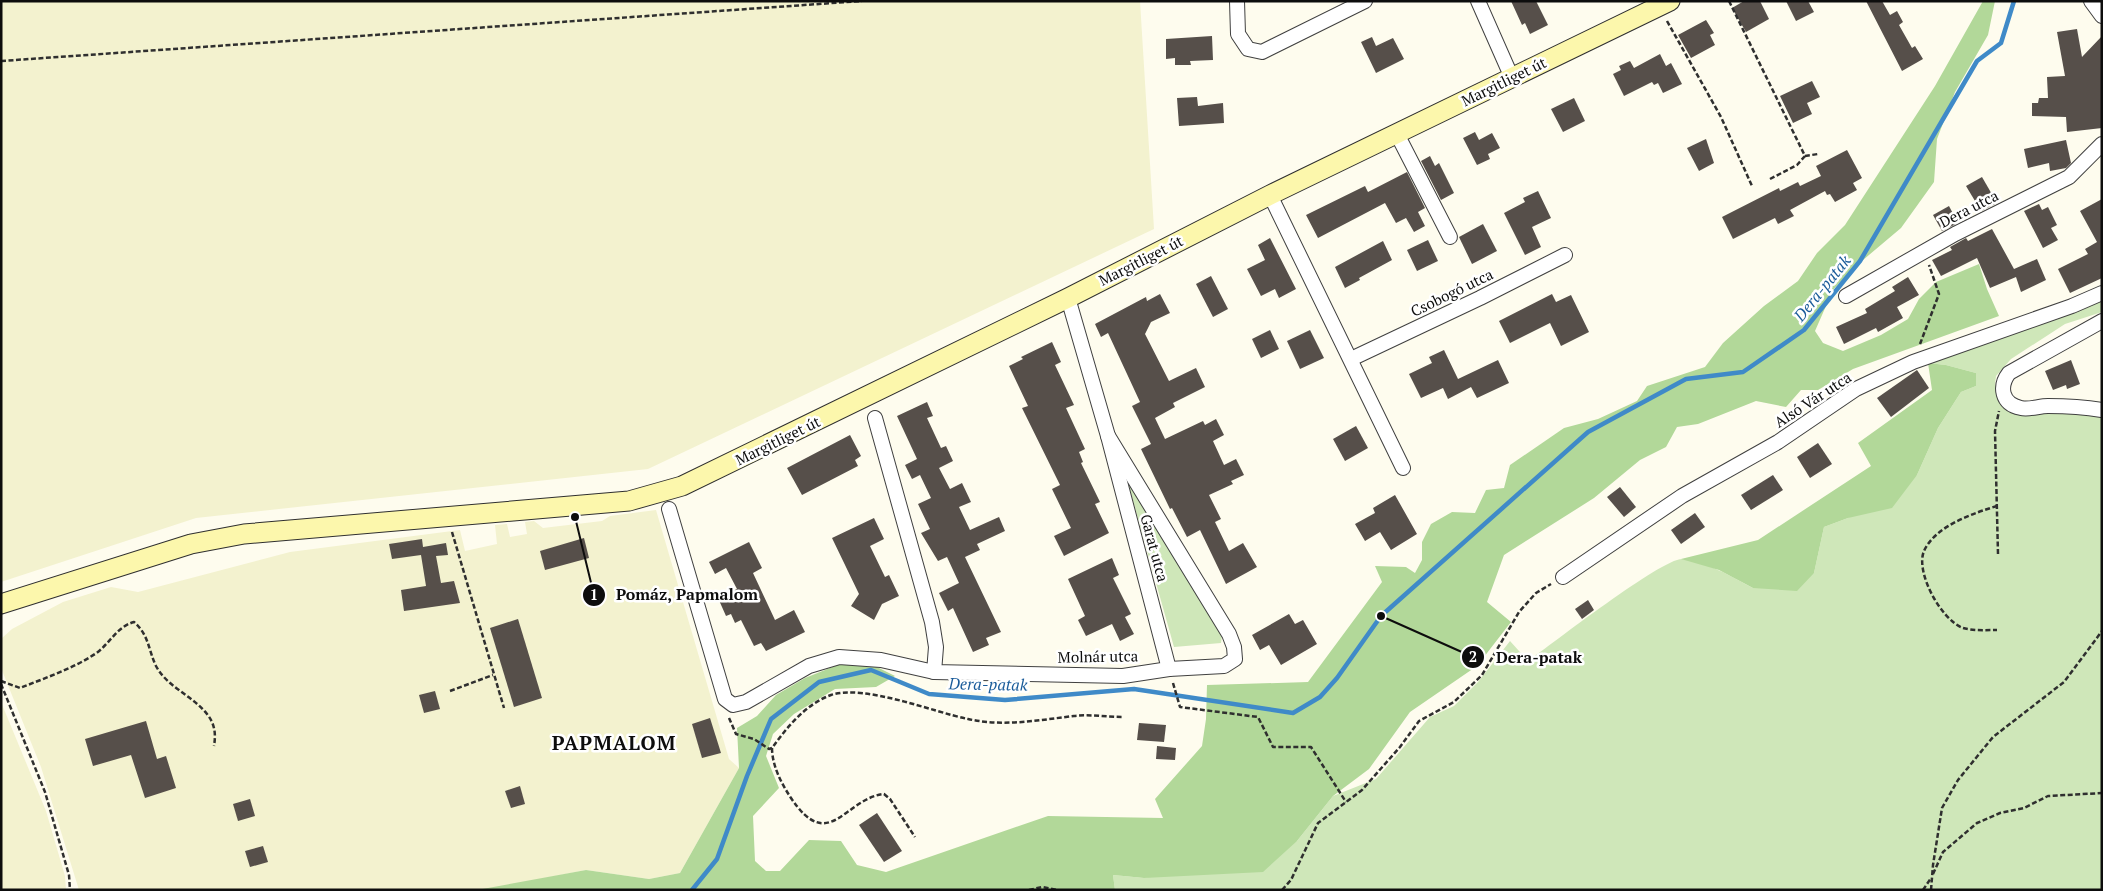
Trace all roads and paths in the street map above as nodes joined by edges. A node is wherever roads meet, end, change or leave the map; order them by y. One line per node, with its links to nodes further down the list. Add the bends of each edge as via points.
1 (862, 1): 9 (path)
2 (1237, 1): 3 (street, via 1238,34 1248,49 1262,52)
3 (1364, 1)
4 (1478, 1): 10 (street)
5 (1729, 1): 14 (path)
6 (2092, 1): 8 (street)
7 (1665, 4): 10 (main road, Margitliget út); 16 (path)
8 (2102, 16)
9 (1, 61)
10 (1512, 78): 11 (main road, Margitliget út)
11 (1396, 134): 17 (main road, Margitliget út); 18 (street)
12 (2102, 144): 19 (street, Dera utca, via 2069,177)
13 (1818, 154): 14 (path)
14 (1805, 156): 15 (path, via 1797,165)
15 (1770, 179)
16 (1752, 186)
17 (1270, 195): 23 (main road, Margitliget út); 25 (street)
18 (1450, 238)
19 (1924, 252): 22 (street, Dera utca); 26 (path, via 1939,294)
20 (1565, 255): 25 (street, Csobogó utca)
21 (2102, 293): 26 (street, Alsó Vár utca)
22 (1846, 296)
23 (1068, 298): 30 (street, Garat utca); 34 (main road, Margitliget út, via 682,486 629,501)
24 (2102, 321): 27 (street, via 2009,373 2002,381 2003,393)
25 (1351, 359): 31 (street)
26 (1913, 362): 36 (street, Alsó Vár utca, via 1856,389 1778,442 1682,496)
27 (2009, 401): 28 (street, via 2021,409 2046,406); 32 (path, via 1999,412 1995,431)
28 (2102, 410)
29 (875, 418): 41 (street, via 932,622 936,647)
30 (1108, 436): 40 (street, Garat utca); 42 (street, Garat utca)
31 (1403, 468)
32 (1997, 506): 35 (path); 38 (path, via 1965,515 1937,536 1925,550 1921,565 1926,584 1949,617 1962,628)
33 (669, 509): 46 (street)
34 (448, 516): 37 (main road, Margitliget út, via 271,530 191,544); 43 (path)
35 (1998, 554)
36 (1563, 577): 52 (path, via 1536,593 1519,612 1482,675 1454,702 1419,721 1362,790)
37 (1, 604)
38 (1997, 630)
39 (2102, 631): 54 (path, via 2064,682 1993,737 1958,780 1942,808)
40 (1229, 634): 42 (street, Molnár utca, via 1235,659 1224,666)
41 (934, 672): 42 (street, Molnár utca, via 1122,676); 46 (street, Molnár utca, via 881,660 840,657 809,666 746,702 733,705)
42 (1170, 673): 52 (path, via 1180,707 1258,718 1273,747 1311,747)
43 (493, 675): 45 (path); 47 (path)
44 (1, 682): 49 (path, via 20,688 78,665 98,652 124,625 134,622 143,630 157,667 170,683 208,714 217,733); 55 (path, via 46,792 69,875)
45 (450, 691)
46 (725, 699): 50 (path, via 736,734)
47 (504, 708)
48 (1123, 718): 50 (path, via 1076,716 1026,723 970,720 861,693 831,695 805,711)
49 (214, 746)
50 (772, 748): 53 (path, via 772,759 784,788 802,814 816,822 836,821 872,795 884,794)
51 (2102, 793): 54 (path, via 2048,796 2024,808 2000,813 1977,823 1943,852)
52 (1346, 802): 58 (path, via 1318,822 1291,880)
53 (915, 837)
54 (1932, 877): 59 (path); 60 (path)
55 (70, 890)
56 (1029, 890): 57 (path, via 1042,887)
57 (1057, 890)
58 (1282, 890)
59 (1924, 890)
60 (1932, 890)

